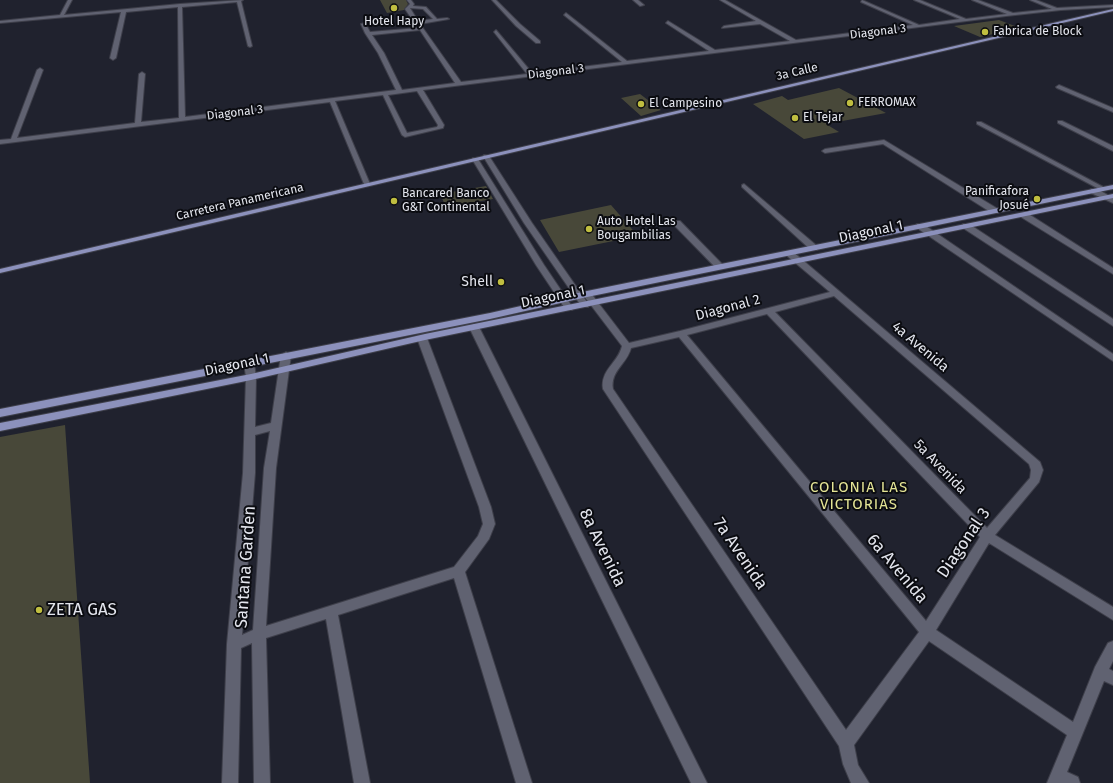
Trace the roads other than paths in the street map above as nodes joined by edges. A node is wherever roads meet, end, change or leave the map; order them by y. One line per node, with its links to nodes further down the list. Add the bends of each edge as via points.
1 (70, 0): 20 (street)
2 (240, 0): 12 (street); 36 (street)
3 (409, 0): 14 (street, via 412,4)
4 (494, 0): 34 (street)
5 (635, 0): 11 (street)
6 (722, 0): 26 (street)
7 (916, 0): 23 (street)
8 (974, 0): 19 (street)
9 (1032, 0): 15 (street)
10 (863, 1): 30 (street)
11 (642, 5)
12 (180, 6): 17 (street); 50 (street)
13 (1113, 6): 15 (street, Diagonal 3)
14 (408, 7): 22 (street, via 424,8); 27 (street, via 407,10)
15 (1057, 9): 19 (street, Diagonal 3)
16 (1113, 10): 58 (main road, 3a Calle)
17 (124, 11): 20 (street); 38 (street)
18 (566, 14): 39 (street)
19 (1014, 14): 23 (street, Diagonal 3)
20 (61, 17): 24 (street)
21 (447, 19): 22 (street)
22 (436, 20): 27 (street)
23 (967, 21): 30 (street, Diagonal 3)
24 (0, 22)
25 (668, 22): 37 (street)
26 (761, 22): 29 (street); 35 (street)
27 (416, 23): 31 (street)
28 (363, 24): 33 (street)
29 (724, 27)
30 (920, 27): 35 (street, Diagonal 3)
31 (420, 29): 33 (street); 43 (street)
32 (496, 31): 42 (street)
33 (369, 34): 46 (street)
34 (538, 42)
35 (796, 42): 37 (street, Diagonal 3)
36 (250, 46)
37 (714, 52): 39 (street, Diagonal 3)
38 (113, 58)
39 (626, 63): 42 (street, Diagonal 3)
40 (40, 70): 54 (street)
41 (142, 74): 53 (street)
42 (531, 75): 43 (street, Diagonal 3)
43 (459, 84): 45 (street, Diagonal 3)
44 (1059, 87): 49 (street)
45 (419, 89): 46 (street, Diagonal 3); 47 (street, via 441,125 440,128 405,135)
46 (400, 92): 47 (street, Diagonal 3)
47 (385, 94): 48 (street, Diagonal 3)
48 (332, 100): 50 (street, Diagonal 3); 60 (street)
49 (1113, 110)
50 (182, 119): 53 (street, Diagonal 3)
51 (1060, 122): 56 (street)
52 (979, 123): 64 (street)
53 (138, 125): 54 (street, Diagonal 3)
54 (12, 141): 55 (street, Diagonal 3)
55 (0, 142)
56 (1113, 148)
57 (825, 150): 68 (street, via 884,142)
58 (486, 156): 59 (main road, Carretera Panamericana); 63 (street)
59 (475, 159): 60 (main road, Carretera Panamericana); 65 (street)
60 (367, 184): 78 (main road, Carretera Panamericana)
61 (744, 186): 74 (street)
62 (1113, 187): 64 (main road, Diagonal 1)
63 (506, 188): 65 (street); 81 (street, via 528,223)
64 (1103, 189): 66 (main road, Diagonal 1)
65 (495, 190): 82 (street)
66 (1094, 191): 67 (street); 68 (main road, Diagonal 1)
67 (1111, 199): 69 (main road, Diagonal 1)
68 (995, 211): 71 (main road, Diagonal 1)
69 (1024, 215): 72 (main road, Diagonal 1); 79 (street)
70 (677, 223): 77 (street)
71 (920, 226): 73 (street); 74 (main road, Diagonal 1)
72 (966, 226): 73 (main road, Diagonal 1); 85 (street)
73 (931, 234): 76 (main road, Diagonal 1); 91 (street)
74 (814, 248): 75 (main road, Diagonal 1)
75 (789, 253): 76 (street, 4a Avenida); 77 (main road, Diagonal 1)
76 (798, 261): 80 (street, 4a Avenida); 83 (main road, Diagonal 1)
77 (720, 267): 81 (main road, Diagonal 1)
78 (0, 271)
79 (1113, 272)
80 (836, 293): 84 (street, Diagonal 2); 99 (street, 4a Avenida)
81 (583, 295): 82 (main road, Diagonal 1); 83 (street)
82 (566, 304): 83 (main road, Diagonal 1); 86 (main road, Diagonal 1); 90 (main road, Diagonal 1, via 482,317)
83 (589, 304): 89 (street)
84 (769, 311): 87 (street, Diagonal 2); 100 (street, 5a Avenida)
85 (1113, 324)
86 (474, 327): 88 (main road, Diagonal 1); 116 (street, 8a Avenida)
87 (681, 334): 89 (street, Diagonal 2); 104 (street, 6a Avenida)
88 (422, 338): 93 (main road, Diagonal 1); 101 (street, via 478,483 489,524 483,539)
89 (627, 346): 110 (street, 7a Avenida, via 623,358 609,374 606,382 608,389)
90 (286, 355): 92 (main road, Diagonal 1); 93 (street, Santana Garden)
91 (1113, 358)
92 (249, 363): 94 (street, Santana Garden); 95 (main road, Diagonal 1)
93 (284, 370): 94 (main road, Diagonal 1); 96 (street, Santana Garden)
94 (251, 377): 97 (main road, Diagonal 1); 98 (street, Santana Garden)
95 (0, 413)
96 (276, 426): 98 (street); 105 (street, Santana Garden, via 270,468)
97 (0, 428)
98 (250, 432): 106 (street, Santana Garden, via 249,473)
99 (1034, 462): 100 (street, Diagonal 3, via 1037,470 1035,479)
100 (987, 536): 103 (street, 5a Avenida); 104 (street, Diagonal 3)
101 (458, 571): 102 (street); 115 (street)
102 (330, 611): 105 (street); 114 (street)
103 (1113, 614)
104 (927, 632): 109 (street, 6a Avenida); 110 (street, Diagonal 3)
105 (259, 634): 106 (street); 113 (street, Santana Garden)
106 (234, 644): 112 (street, Santana Garden)
107 (1113, 647): 108 (street)
108 (1106, 675): 109 (street)
109 (1075, 732): 111 (street)
110 (846, 743): 117 (street, 7a Avenida, via 848,761)
111 (1062, 780)
112 (230, 783)
113 (262, 783)
114 (362, 783)
115 (524, 783)
116 (699, 783)
117 (861, 783)

